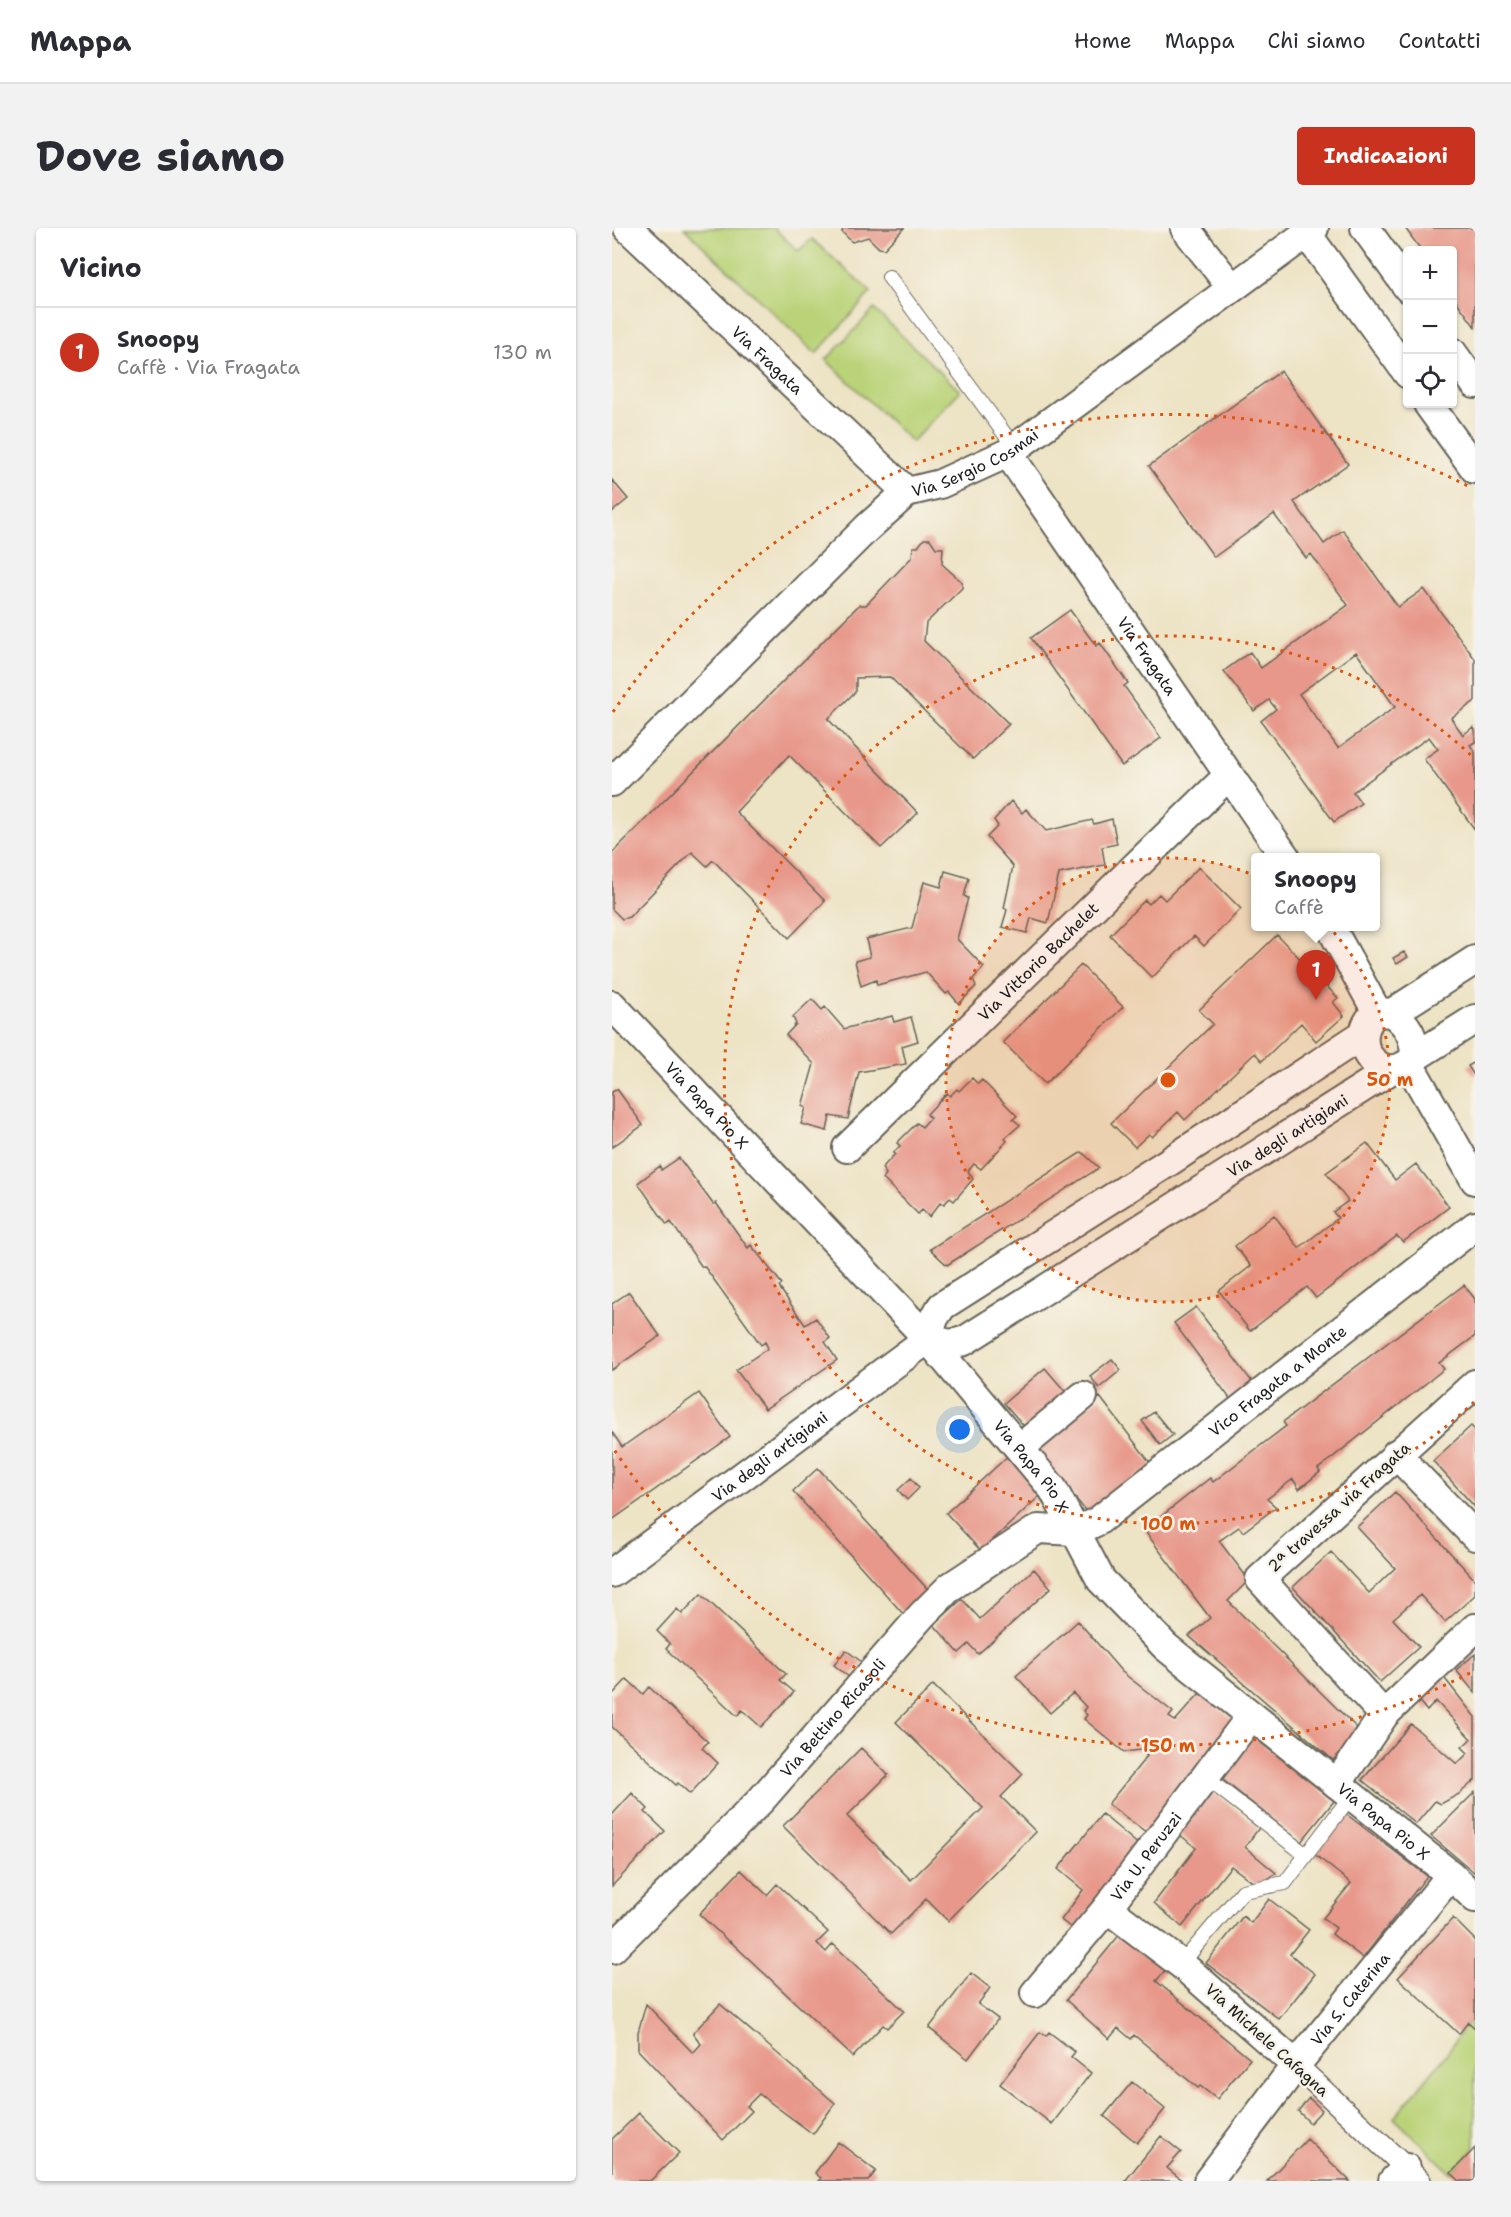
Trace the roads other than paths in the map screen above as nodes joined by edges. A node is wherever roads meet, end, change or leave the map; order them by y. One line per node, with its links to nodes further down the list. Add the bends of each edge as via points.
1 (628, 228): 14 (street, Via Fragata)
2 (1185, 228): 7 (street)
3 (1365, 228): 6 (street)
4 (1310, 231): 7 (street, Via Sergio Cosmai); 9 (street)
5 (889, 277): 12 (lane)
6 (1403, 282)
7 (1232, 288): 12 (street, Via Sergio Cosmai)
8 (1453, 354): 10 (street)
9 (1403, 368)
10 (1475, 384)
11 (1431, 408): 13 (street)
12 (1012, 450): 14 (street, Via Sergio Cosmai, via 940,484); 15 (street, Via Fragata)
13 (1475, 468)
14 (907, 492): 16 (street, Via Sergio Cosmai)
15 (1229, 775): 17 (street, Via Fragata); 24 (street, Via Vittorio Bachelet)
16 (612, 782)
17 (1283, 853)
18 (1332, 931): 22 (street)
19 (1475, 960): 22 (street)
20 (612, 1005): 29 (street, Via Papa Pio X)
21 (1475, 1019): 23 (street, Via degli artigiani)
22 (1377, 1020): 23 (street, via 1407,1027 1413,1037); 23 (street, via 1364,1046 1369,1055 1379,1065); 25 (street)
23 (1404, 1064): 26 (street); 27 (street, Via degli artigiani)
24 (847, 1148)
25 (1164, 1165): 27 (street); 29 (street, via 942,1305)
26 (1475, 1180)
27 (1186, 1200): 29 (street, Via degli artigiani, via 964,1341 950,1344)
28 (1475, 1226): 34 (street, Vico Fragata a Monte, via 1098,1521)
29 (928, 1339): 32 (street, Via Papa Pio X); 36 (street, Via degli artigiani)
30 (1475, 1384): 33 (street, 2ª travessa via Fragata)
31 (1083, 1396): 32 (street)
32 (1020, 1448): 34 (street, Via Papa Pio X, via 1053,1489)
33 (1396, 1454): 35 (street); 38 (street, 2ª travessa via Fragata, via 1260,1579)
34 (1076, 1531): 39 (street, Via Papa Pio X, via 1101,1580 1166,1647); 46 (street, Via Bettino Ricasoli, via 1038,1528 950,1587 761,1800)
35 (1475, 1536)
36 (613, 1570)
37 (1475, 1628): 38 (street)
38 (1384, 1715): 41 (street)
39 (1251, 1716): 40 (street, Via U. Peruzzi); 41 (street, Via Papa Pio X)
40 (1205, 1777): 42 (lane); 45 (street, Via U. Peruzzi)
41 (1344, 1790): 42 (lane); 43 (street, Via Papa Pio X)
42 (1306, 1855): 47 (lane, via 1285,1883 1243,1892)
43 (1451, 1875): 44 (street, Via Papa Pio X); 49 (street, Via S. Caterina)
44 (1475, 1898)
45 (1107, 1908): 47 (street, Via Michele Cafagna); 48 (street, Via U. Peruzzi)
46 (612, 1949)
47 (1181, 1964): 49 (street, Via Michele Cafagna)
48 (1035, 1993)
49 (1296, 2065): 50 (street, Via Michele Cafagna); 51 (street, Via S. Caterina)
50 (1406, 2176)
51 (1208, 2181)

